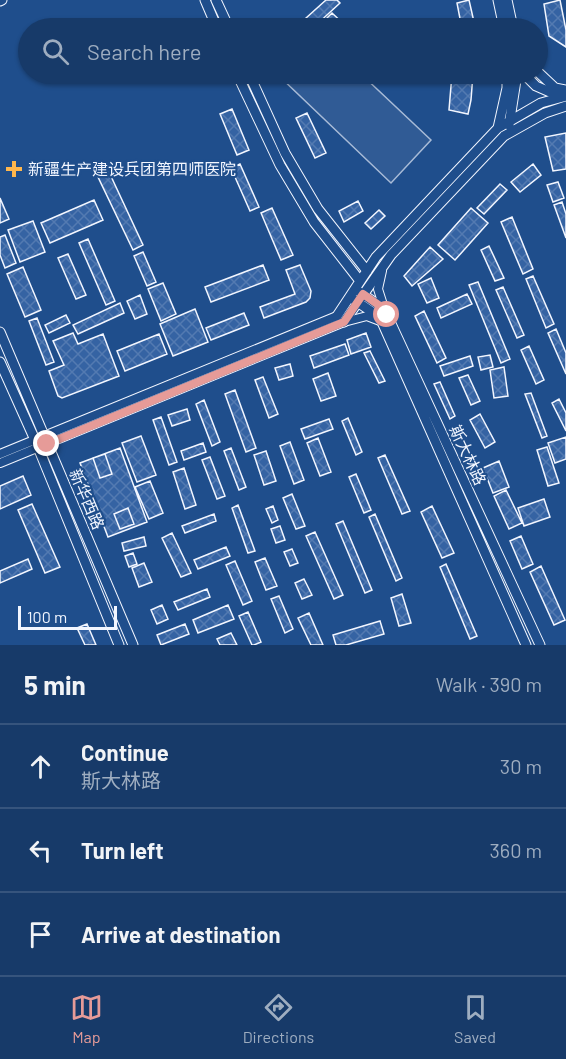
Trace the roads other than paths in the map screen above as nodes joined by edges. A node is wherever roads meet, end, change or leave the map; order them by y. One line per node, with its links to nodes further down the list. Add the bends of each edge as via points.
1 (205, 0): 5 (main road)
2 (216, 0): 6 (main road)
3 (498, 0): 7 (main road)
4 (507, 0): 8 (main road)
5 (213, 18)
6 (224, 18)
7 (502, 18)
8 (511, 18)
9 (548, 82): 15 (main road)
10 (242, 84): 21 (main road, 斯大林路, via 280,165)
11 (254, 84): 20 (main road, via 285,153 318,209)
12 (507, 84): 17 (main road)
13 (515, 84): 16 (main road)
14 (534, 84): 15 (main road)
15 (565, 97): 16 (main road, via 541,103); 18 (main road)
16 (508, 122): 17 (main road); 18 (main road)
17 (498, 128): 20 (main road)
18 (509, 133): 19 (main road)
19 (384, 264): 21 (main road); 23 (street, via 378,289)
20 (367, 271): 21 (main road)
21 (357, 292): 22 (main road); 23 (main road, 斯大林路)
22 (341, 319): 23 (street); 26 (street)
23 (384, 319): 31 (main road, 斯大林路); 32 (main road, 斯大林路)
24 (0, 332): 26 (main road, 新华西路)
25 (0, 362): 26 (main road, 新华西路)
26 (41, 442): 27 (street); 28 (street); 29 (main road, 新华西路); 30 (main road, 新华西路)
27 (0, 454)
28 (0, 463)
29 (119, 645)
30 (133, 645)
31 (526, 645)
32 (540, 645)

